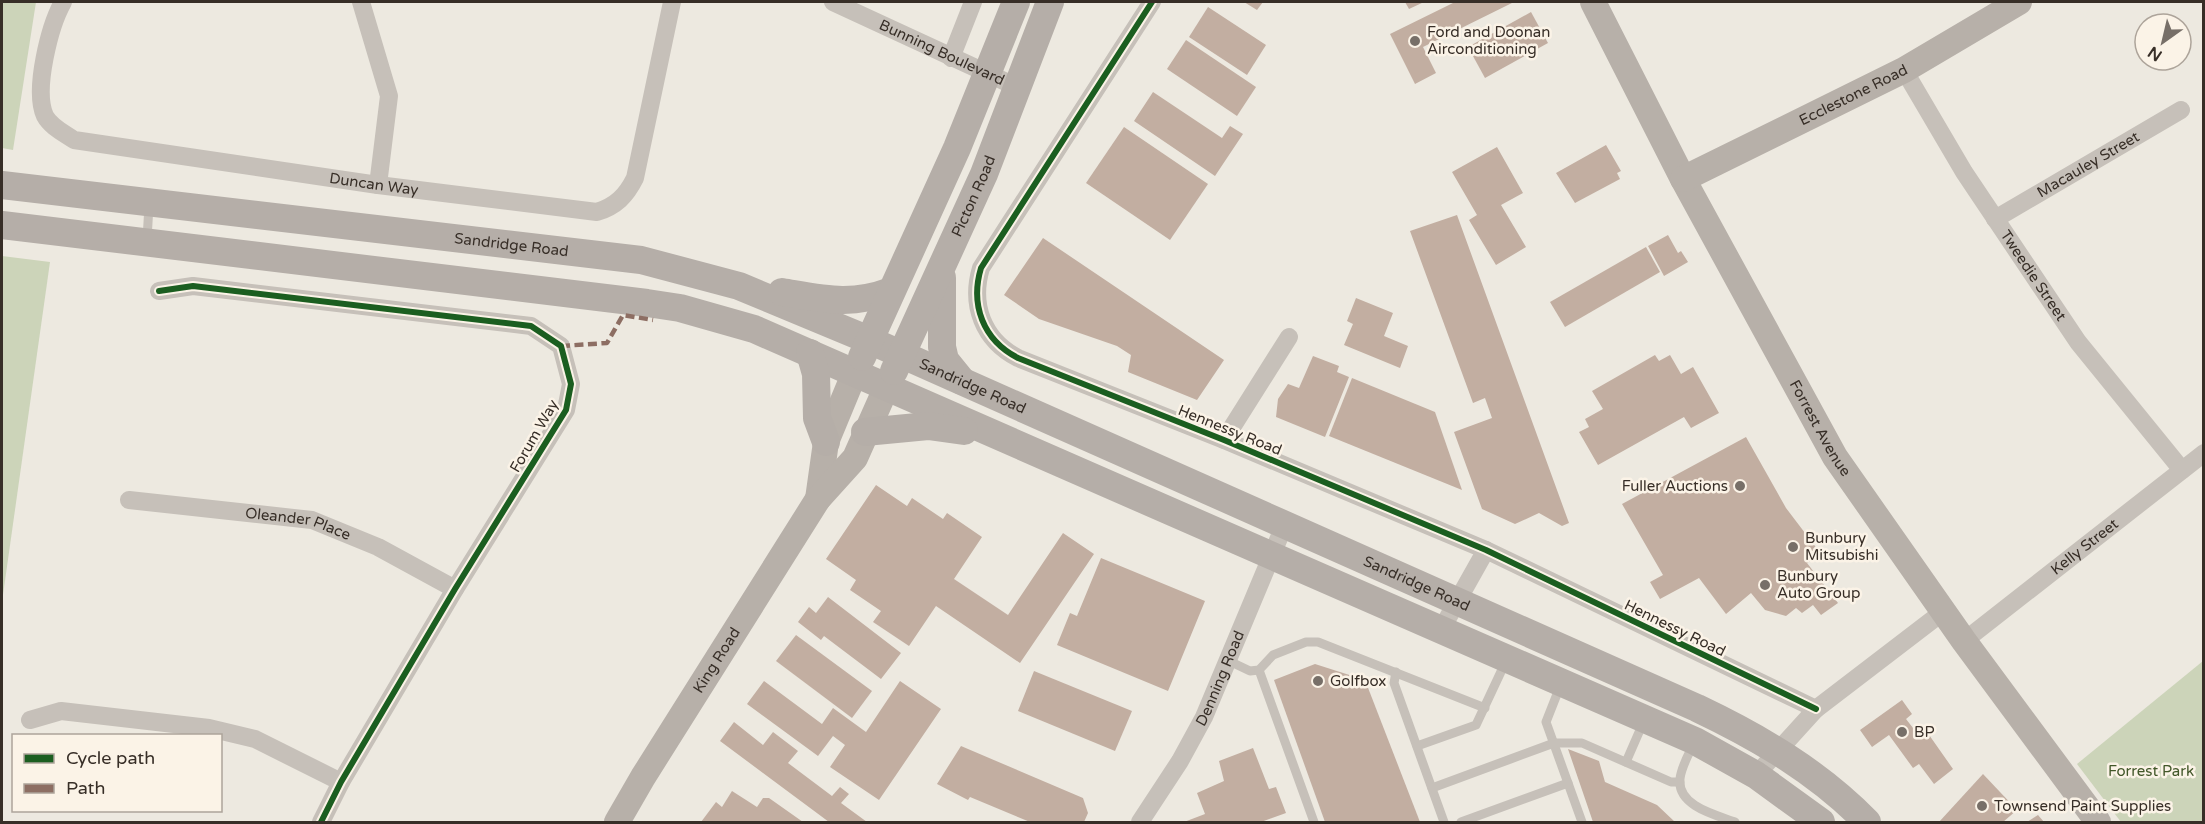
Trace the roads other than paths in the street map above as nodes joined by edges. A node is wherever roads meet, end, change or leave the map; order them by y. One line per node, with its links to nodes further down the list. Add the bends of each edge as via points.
1 (63, 2): 18 (street, Duncan Way, via 53,19 41,87 45,115 55,128 74,140)
2 (361, 2): 18 (street, via 389,96)
3 (672, 2): 18 (street, Duncan Way, via 635,178 628,192 610,208 597,212)
4 (833, 2): 11 (street, Bunning Boulevard)
5 (973, 2): 11 (street)
6 (1016, 2): 13 (main road)
7 (1050, 2): 14 (main road, Picton Road)
8 (1152, 2): 36 (street, Hennessy Road, via 986,258 978,278 977,302 992,339 1009,354)
9 (1593, 2): 16 (street, Forrest Avenue)
10 (2019, 2): 12 (street, Ecclestone Road)
11 (951, 58): 13 (street, Bunning Boulevard)
12 (1904, 70): 16 (street, Ecclestone Road); 20 (street, Tweedie Street)
13 (988, 75): 14 (street, Bunning Boulevard); 26 (main road)
14 (1019, 88): 23 (main road, Picton Road)
15 (2181, 110): 20 (street, Macauley Street)
16 (1683, 179): 47 (street, Forrest Avenue, via 1834,457)
17 (2, 185): 19 (main road, Sandridge Road)
18 (378, 185)
19 (149, 202): 22 (lane); 24 (main road, Sandridge Road, via 641,260)
20 (1995, 219): 39 (street, Tweedie Street, via 2078,342)
21 (2, 225): 22 (main road)
22 (147, 242): 29 (main road, via 680,308 754,329)
23 (943, 264): 30 (main road, Picton Road); 32 (main road, via 942,347 945,360)
24 (739, 286): 26 (main road, via 837,301 868,300); 28 (main road, Sandridge Road)
25 (159, 291): 45 (street, Forum Way, via 193,285 531,326 561,346 571,384 566,410)
26 (891, 291): 28 (main road)
27 (1289, 337): 36 (street)
28 (869, 340): 30 (main road, Sandridge Road); 31 (main road)
29 (810, 353): 31 (main road); 37 (main road, via 816,374 817,418)
30 (901, 354): 32 (main road, Sandridge Road); 33 (main road, Picton Road)
31 (855, 372): 33 (main road); 37 (street, King Road)
32 (962, 381): 42 (main road, Sandridge Road)
33 (887, 386): 34 (main road); 35 (street, King Road)
34 (987, 430): 35 (main road, via 954,432 928,426); 44 (main road)
35 (865, 432): 41 (street, King Road, via 855,458)
36 (1224, 440): 43 (street, Hennessy Road)
37 (826, 442): 41 (street, King Road)
38 (2204, 453): 39 (street, Kelly Street)
39 (2181, 470): 49 (street, Kelly Street)
40 (129, 500): 45 (street, Oleander Place, via 312,520 378,547)
41 (818, 500): 70 (street, King Road)
42 (1284, 526): 44 (street, Denning Road); 46 (main road, Sandridge Road)
43 (1486, 550): 46 (street); 56 (street, Hennessy Road)
44 (1271, 556): 48 (main road); 51 (street, Denning Road)
45 (456, 589): 65 (street, Forum Way)
46 (1456, 600): 48 (street); 62 (main road, Sandridge Road, via 1697,708)
47 (1944, 611): 49 (street, Forrest Avenue); 56 (street)
48 (1441, 630): 50 (main road)
49 (1964, 641): 79 (street, Forrest Avenue)
50 (1507, 659): 54 (main road); 55 (lane)
51 (1228, 661): 52 (lane, via 1250,671); 71 (street, Denning Road, via 1180,761)
52 (1259, 670): 53 (lane, via 1273,655 1314,641); 72 (lane)
53 (1396, 672): 55 (lane); 61 (lane, via 1394,683)
54 (1562, 683): 57 (main road); 60 (lane, via 1546,719)
55 (1485, 708): 61 (lane, via 1473,728)
56 (1816, 709): 62 (street)
57 (1645, 719): 59 (main road); 63 (lane)
58 (30, 720): 65 (street, via 61,711 209,728 255,739)
59 (1695, 741): 64 (main road); 66 (lane)
60 (1554, 743): 63 (lane, via 1578,741); 67 (lane); 68 (lane)
61 (1417, 746): 68 (lane)
62 (1777, 749): 64 (street); 78 (main road, Sandridge Road, via 1840,795)
63 (1626, 762): 66 (lane, via 1671,782)
64 (1756, 775): 77 (main road)
65 (341, 782): 69 (street, Forum Way)
66 (1680, 782): 76 (lane, via 1682,793 1692,803)
67 (1568, 783): 74 (lane); 75 (lane)
68 (1432, 788): 73 (lane)
69 (321, 822)
70 (618, 822)
71 (1140, 822)
72 (1314, 822)
73 (1444, 822)
74 (1461, 822)
75 (1582, 822)
76 (1735, 822)
77 (1821, 822)
78 (1867, 822)
79 (2098, 822)

